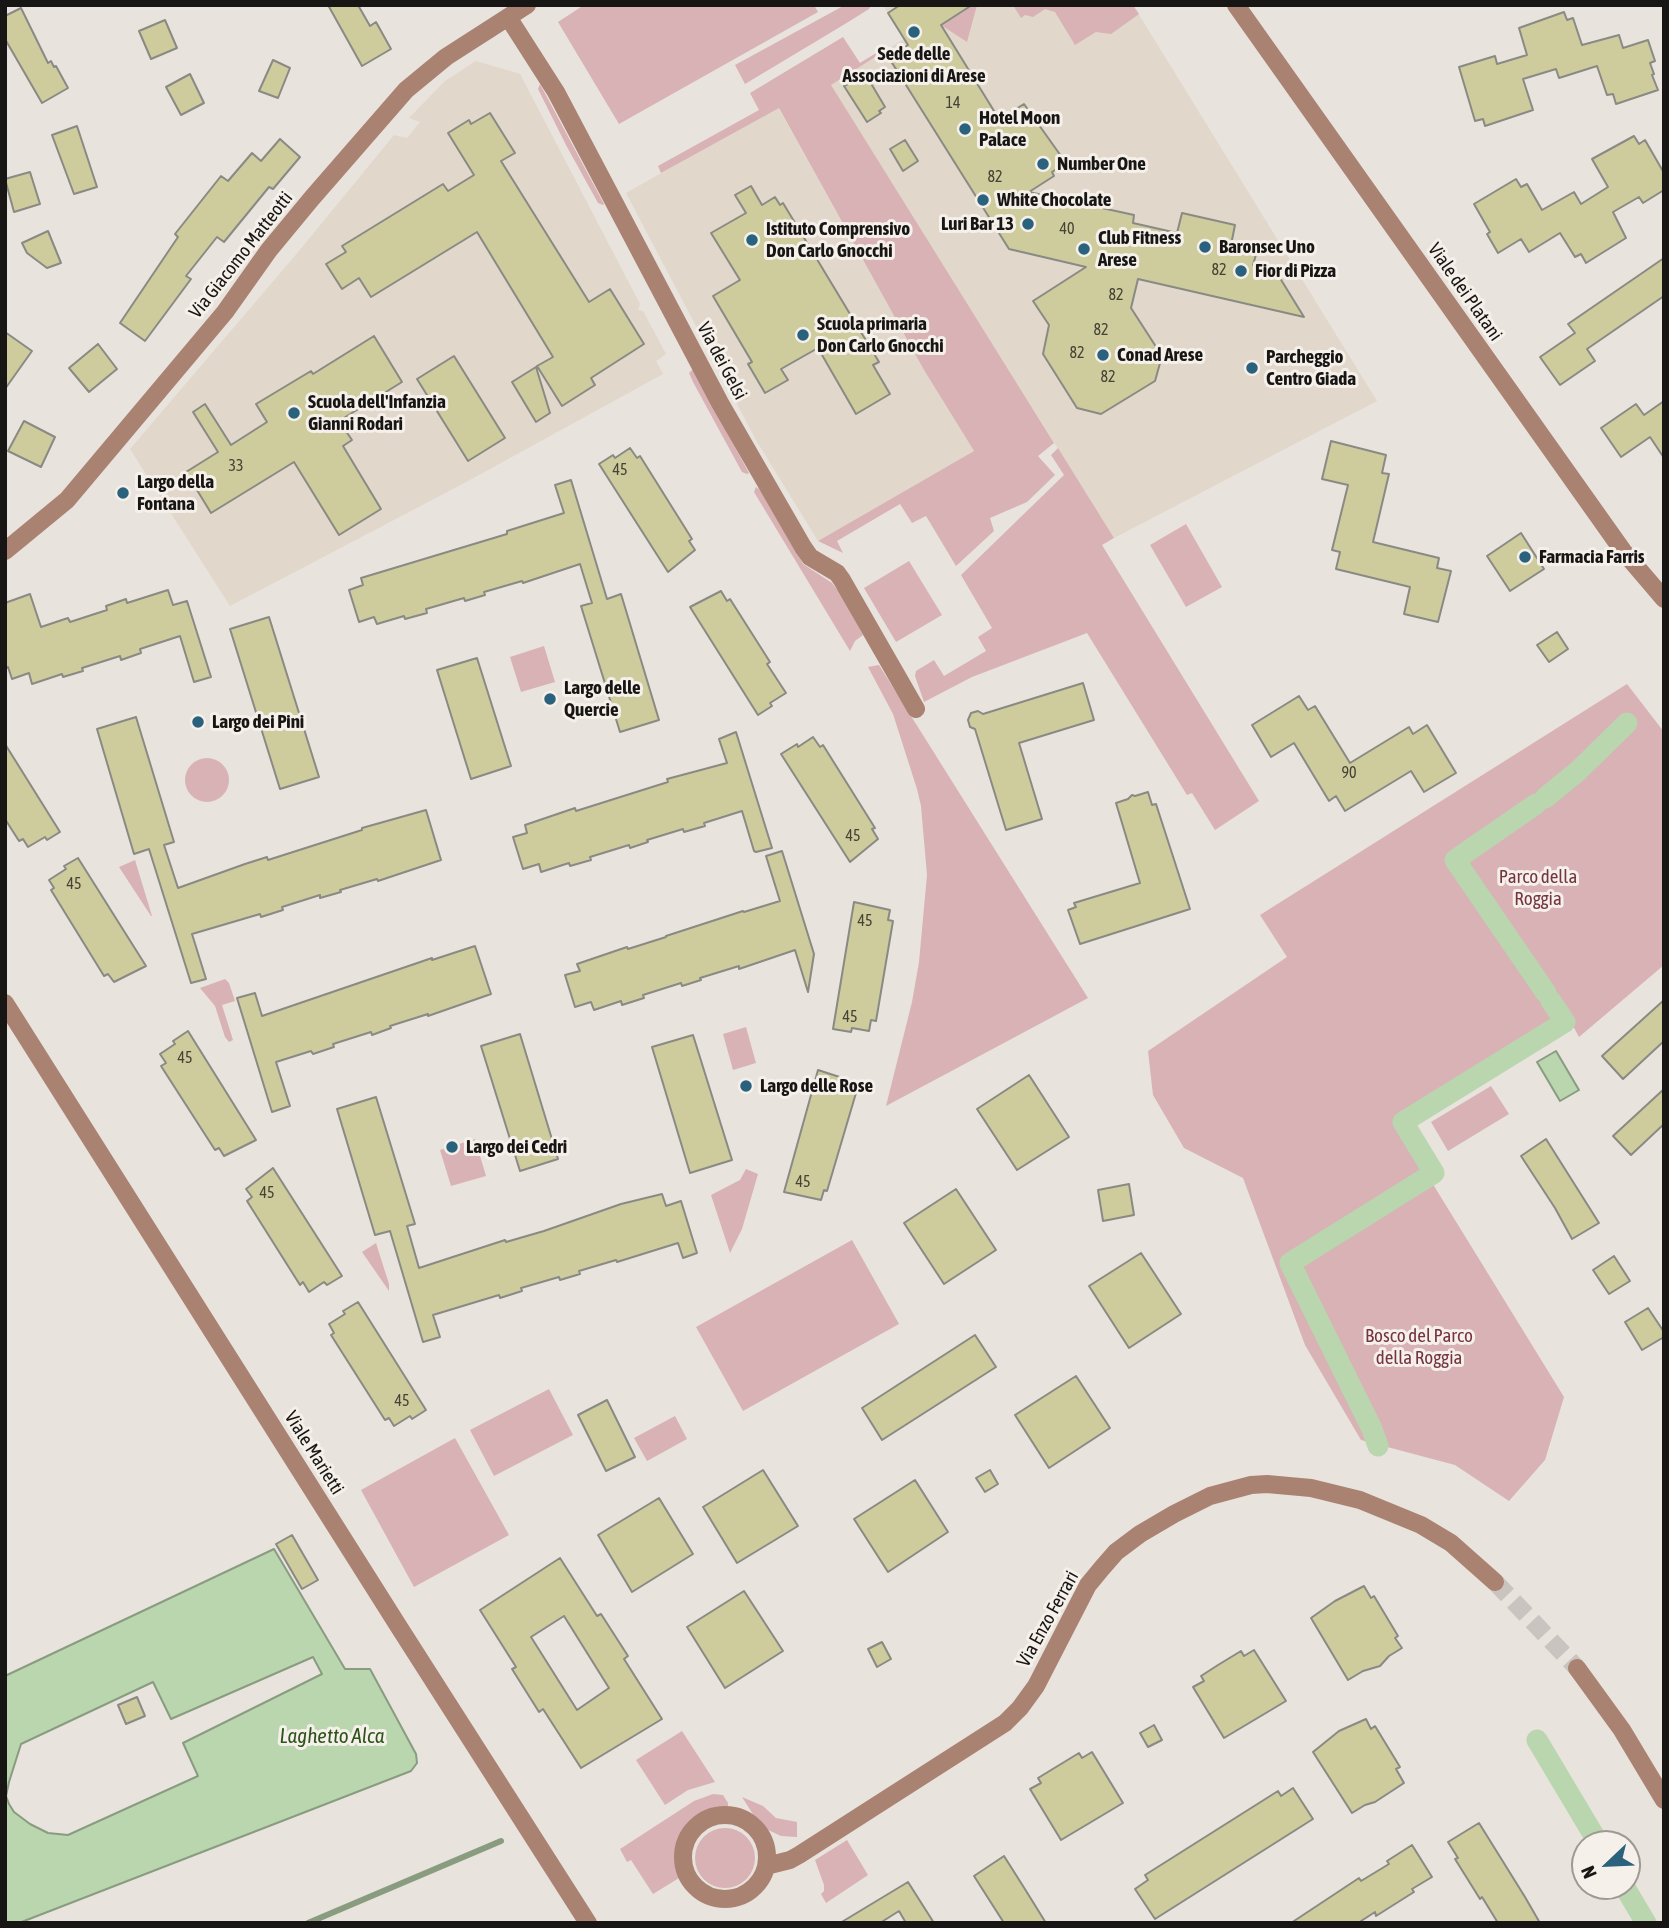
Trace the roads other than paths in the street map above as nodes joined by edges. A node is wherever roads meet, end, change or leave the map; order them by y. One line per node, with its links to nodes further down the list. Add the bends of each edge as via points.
1 (527, 5): 3 (street, Via Giacomo Matteotti)
2 (1236, 5): 5 (street, Viale dei Platani, via 1623,551)
3 (508, 18): 4 (street, Via Giacomo Matteotti, via 446,57 407,90 295,219 225,312 67,500); 6 (street, Via dei Gelsi, via 556,92 715,393 803,547 842,580)
4 (5, 551)
5 (1664, 599)
6 (916, 709)
7 (5, 1003): 12 (street, Viale Marietti)
8 (1495, 1582): 11 (street, Via Enzo Ferrari, via 1451,1543 1409,1519 1360,1500 1311,1488 1267,1484 1210,1496 1116,1552 1088,1585 1035,1686 1005,1723 808,1850 790,1860)
9 (1577, 1668): 10 (street)
10 (1664, 1800)
11 (766, 1860): 11 (street, via 764,1842 750,1824 727,1815 701,1821 691,1830 682,1855 690,1881 713,1897 727,1899 753,1888 762,1878)
12 (588, 1923)

